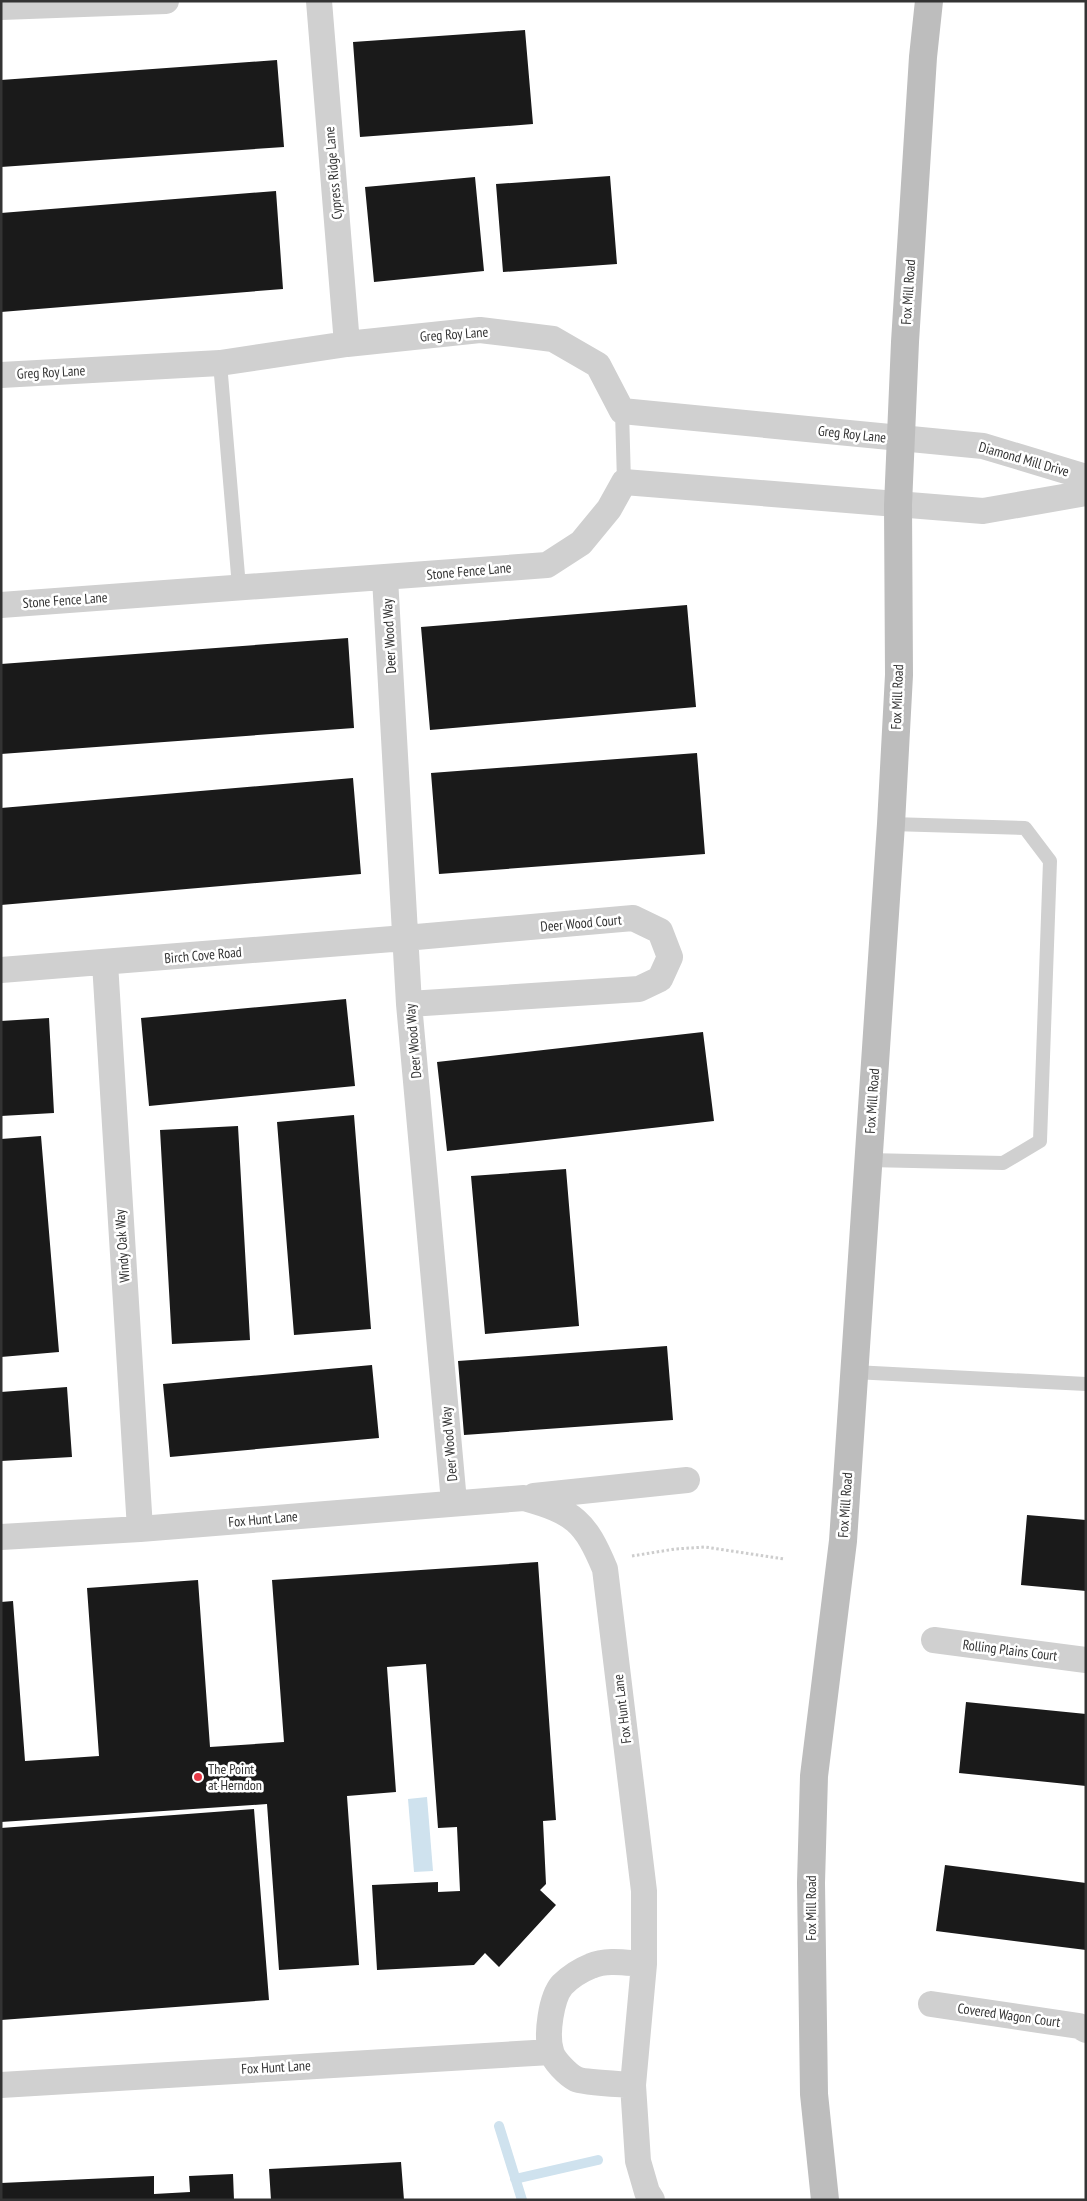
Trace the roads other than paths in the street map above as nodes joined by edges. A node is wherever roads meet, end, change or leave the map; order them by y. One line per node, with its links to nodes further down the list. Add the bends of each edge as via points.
1 (166, 1): 4 (street)
2 (319, 1): 5 (street, Cypress Ridge Lane)
3 (929, 1): 9 (street, Fox Mill Road, via 905,342)
4 (1, 7)
5 (347, 344): 6 (street, Greg Roy Lane); 8 (street, Greg Roy Lane, via 480,330 553,339 598,365)
6 (220, 362): 7 (street, Greg Roy Lane); 15 (lane)
7 (1, 374)
8 (622, 411): 9 (street, Greg Roy Lane); 11 (lane)
9 (902, 439): 10 (street, Diamond Mill Drive, via 983,446); 13 (street, Fox Mill Road)
10 (1086, 476)
11 (624, 482): 13 (street); 14 (street, Stone Fence Lane, via 609,509 581,543 547,565)
12 (1086, 493): 13 (street, Diamond Mill Drive, via 987,511)
13 (898, 505): 17 (street, Fox Mill Road, via 899,674)
14 (386, 578): 15 (street, Stone Fence Lane); 18 (street, Deer Wood Way)
15 (239, 587): 16 (street, Stone Fence Lane)
16 (1, 605)
17 (891, 824): 22 (street, Fox Mill Road); 22 (lane, via 1025,828 1050,861 1040,1141 1003,1163)
18 (405, 938): 19 (street, Birch Cove Road); 21 (street, Deer Wood Way); 21 (street, Deer Wood Court, via 632,918 660,931 670,957 660,979 639,989)
19 (104, 962): 20 (street, Birch Cove Road); 28 (street, Windy Oak Way)
20 (1, 970)
21 (410, 1004): 27 (street, Deer Wood Way)
22 (868, 1160): 23 (street, Fox Mill Road)
23 (854, 1372): 24 (lane); 39 (street, Fox Mill Road, via 843,1540 814,1795 811,1883 814,2094)
24 (1086, 1384)
25 (687, 1480): 26 (street, Fox Hunt Lane)
26 (524, 1498): 27 (street, Fox Hunt Lane); 32 (street, Fox Hunt Lane, via 556,1507 576,1520 594,1542 605,1569 644,1891)
27 (454, 1502): 28 (street, Fox Hunt Lane)
28 (140, 1529): 29 (street, Fox Hunt Lane)
29 (1, 1537)
30 (934, 1640): 31 (street, Rolling Plains Court)
31 (1086, 1660)
32 (644, 1964): 35 (street, via 610,1962 593,1965 561,1986 548,2028); 37 (street, Fox Hunt Lane)
33 (931, 2004): 34 (street, Covered Wagon Court, via 1079,2026)
34 (1086, 2030)
35 (551, 2052): 36 (street, Fox Hunt Lane); 37 (street, via 576,2079)
36 (1, 2085)
37 (634, 2085): 38 (street, Fox Hunt Lane, via 638,2161)
38 (652, 2200)
39 (825, 2200)

